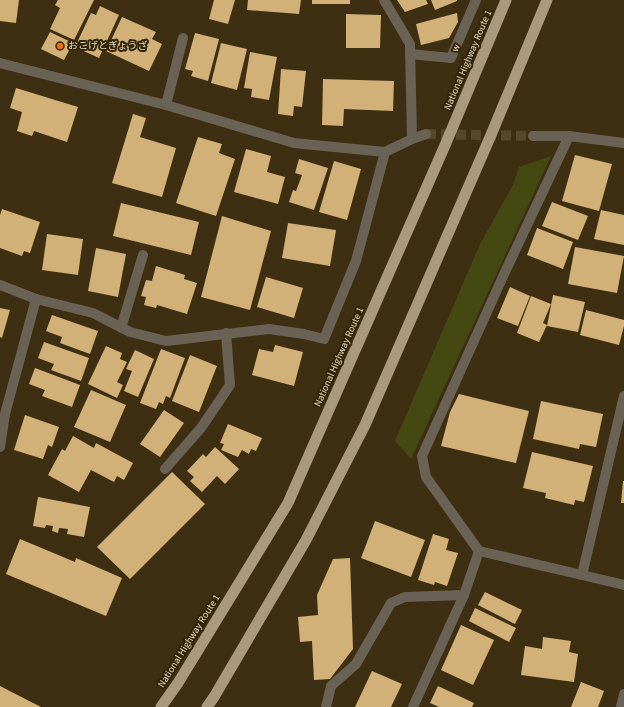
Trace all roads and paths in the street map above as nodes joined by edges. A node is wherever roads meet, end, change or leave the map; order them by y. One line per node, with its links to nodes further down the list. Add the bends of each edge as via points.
1 (384, 0): 6 (street, via 410,44)
2 (476, 0): 6 (street, w, via 452,58)
3 (506, 0): 29 (highway, National Highway Route 1, via 288,503 178,684)
4 (547, 0): 30 (highway, via 365,425 306,540)
5 (183, 38): 8 (street)
6 (410, 54): 12 (street)
7 (0, 63): 8 (street)
8 (166, 105): 14 (street, via 294,143)
9 (426, 134): 12 (street)
10 (533, 136): 11 (street)
11 (569, 136): 13 (street); 24 (street, via 422,456 426,477)
12 (412, 139): 14 (street)
13 (624, 143)
14 (385, 152): 19 (street, via 356,261 324,339 269,329)
15 (143, 255): 18 (street)
16 (0, 284): 17 (street)
17 (36, 299): 18 (street, via 93,313); 21 (street)
18 (121, 328): 19 (street, via 166,341)
19 (226, 333): 23 (street, via 230,385 201,428)
20 (624, 396): 25 (street)
21 (3, 413): 22 (street)
22 (0, 447)
23 (165, 469)
24 (480, 551): 25 (street); 27 (street)
25 (582, 575): 26 (street)
26 (624, 585)
27 (464, 595): 31 (street, via 405,597 391,603 356,664 331,686); 32 (street)
28 (624, 694): 33 (street)
29 (161, 707)
30 (207, 707)
31 (326, 707)
32 (413, 707)
33 (621, 707)

